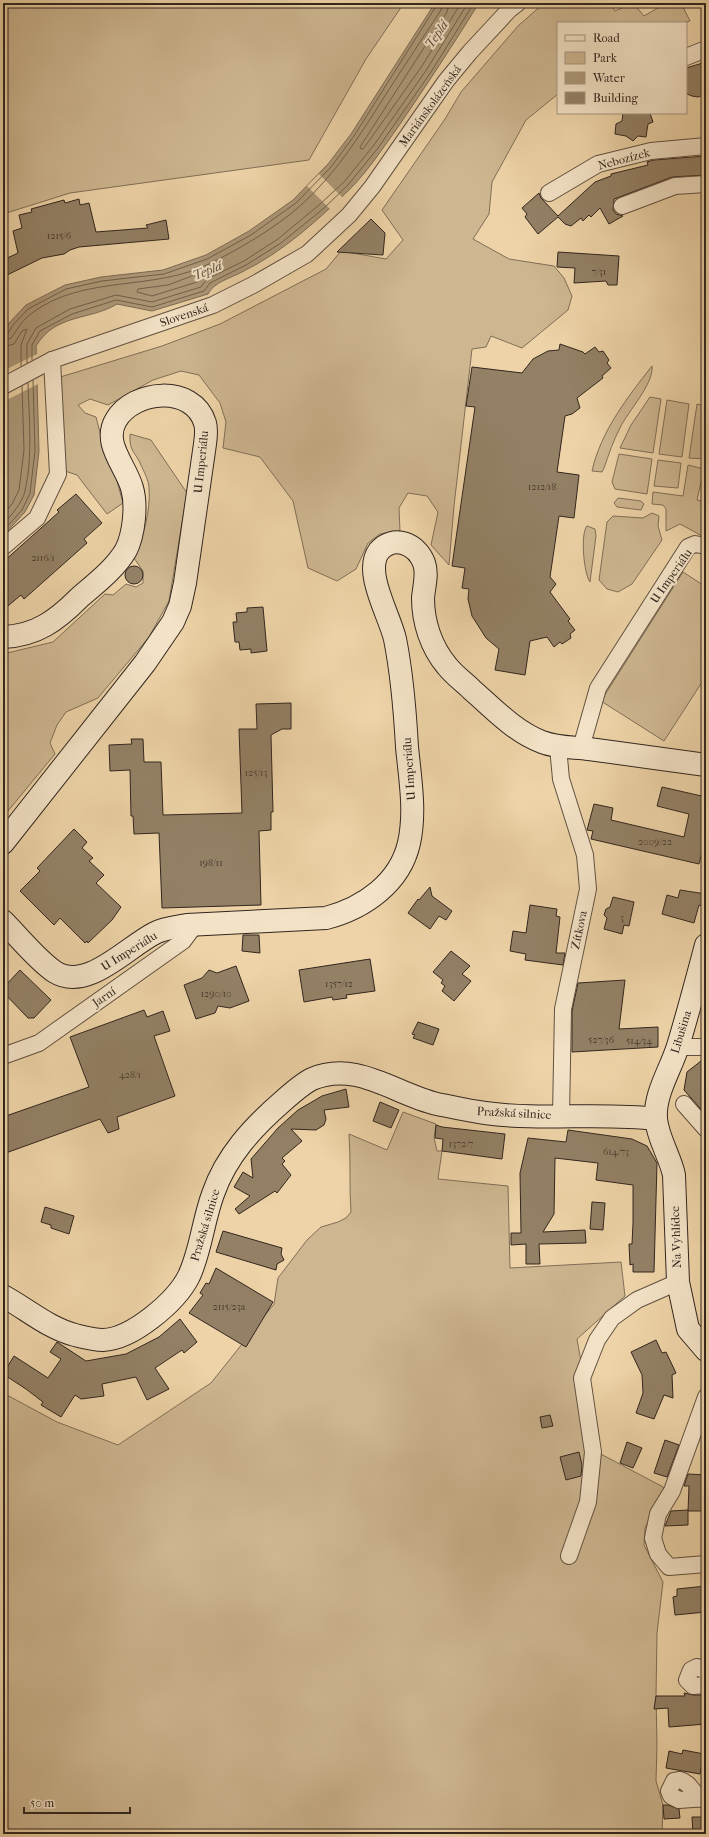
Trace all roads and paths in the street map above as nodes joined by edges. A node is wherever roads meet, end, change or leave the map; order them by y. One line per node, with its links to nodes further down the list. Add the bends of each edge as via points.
1 (518, 3): 8 (street, Mariánskolázeňská, via 470,52 446,81 372,187)
2 (706, 49): 3 (street)
3 (687, 57)
4 (706, 146): 6 (street, Nebozízek, via 651,151 598,164)
5 (706, 184): 7 (street, via 675,186)
6 (549, 192)
7 (622, 206)
8 (349, 215): 9 (street, Slovenská, via 307,254 213,305)
9 (52, 360): 10 (street, Slovenská); 12 (street, via 58,474 37,518)
10 (3, 386)
11 (706, 546): 15 (street, U Imperiálu, via 695,544 688,547 598,688)
12 (3, 547)
13 (3, 637): 17 (street, U Imperiálu, via 33,632 58,618 105,574 126,550 133,525 133,489 114,450 112,430 122,412 137,400 150,396 181,398 190,403 205,424 205,444 185,583 174,622 145,663)
14 (558, 747): 15 (street, U Imperiálu); 19 (street, U Imperiálu, via 530,737 514,726 448,668 434,646 426,623 423,598 425,566 421,557 404,542 390,544 378,553 374,575 394,637 402,683 412,814 409,844 403,858 379,892 343,914 326,918); 25 (street, Zítkova, via 561,779 586,855 588,889 563,1009)
15 (581, 748): 16 (street, U Imperiálu)
16 (706, 765)
17 (3, 843)
18 (3, 921): 19 (street, U Imperiálu, via 50,968 71,977 93,973 156,932)
19 (195, 925): 23 (street, Jarní, via 183,941 39,1044)
20 (706, 945): 21 (street, Libušina)
21 (678, 1047): 22 (street); 26 (street, Libušina, via 658,1100)
22 (706, 1047)
23 (3, 1056)
24 (684, 1104): 27 (street)
25 (561, 1116): 26 (street, Pražská silnice, via 627,1115); 29 (street, Pražská silnice, via 485,1114 434,1103 358,1075 329,1073 311,1080 294,1092 260,1121 236,1148 213,1194 200,1245 188,1278 162,1310 129,1333 104,1340 74,1335 54,1327)
26 (656, 1119): 28 (street, Na Vyhlídce, via 671,1159 674,1175)
27 (706, 1129)
28 (678, 1282): 30 (street, Na Vyhlídce, via 688,1329); 32 (street, via 637,1300 612,1318 597,1340 582,1378 593,1452 588,1502)
29 (3, 1296)
30 (706, 1350)
31 (706, 1397): 33 (street, via 672,1491 658,1514 653,1538 658,1554 669,1567)
32 (569, 1556)
33 (706, 1564)
34 (706, 1671): 35 (street, via 697,1667 691,1670 687,1680 693,1686)
35 (706, 1685)

